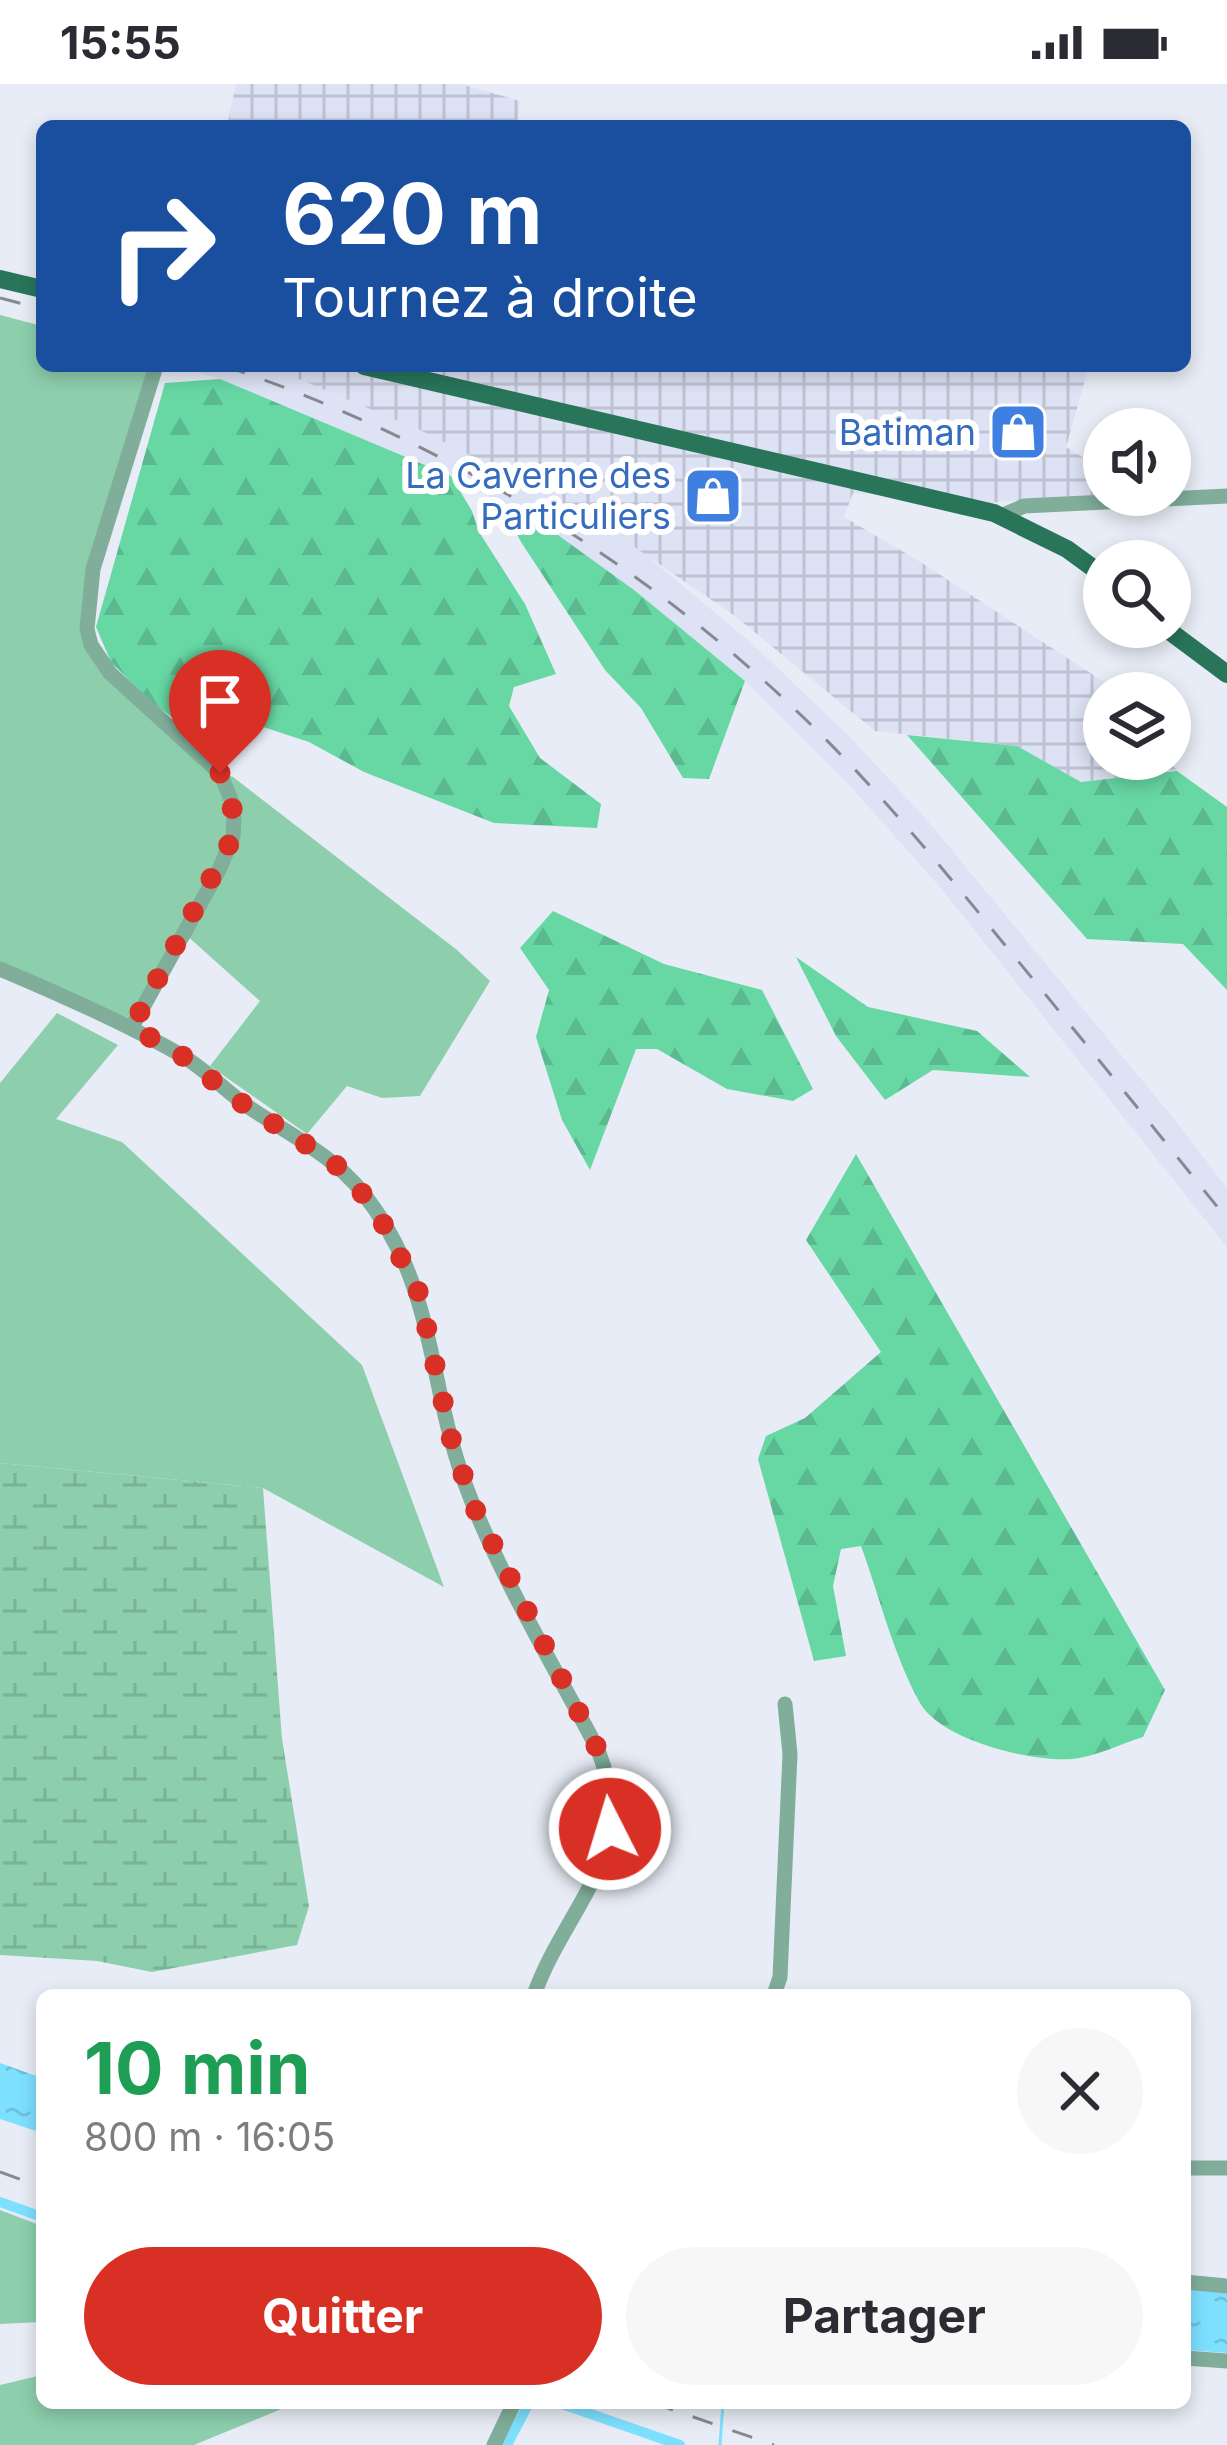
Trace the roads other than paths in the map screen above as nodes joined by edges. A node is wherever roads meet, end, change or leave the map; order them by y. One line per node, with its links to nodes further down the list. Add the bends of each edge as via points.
1 (0, 279): 2 (main road)
2 (36, 288)
3 (154, 372): 11 (street, via 93,568 87,629 110,673 220,773 235,819 219,870)
4 (389, 372): 6 (main road)
5 (1227, 496): 6 (street, via 1013,508)
6 (1010, 520): 7 (main road)
7 (1083, 561)
8 (1191, 647): 9 (main road)
9 (1227, 674)
10 (0, 969): 11 (street)
11 (132, 1027): 13 (street, via 345,1172 413,1277 474,1507 610,1786 603,1862)
12 (784, 1704): 14 (street, via 790,1754)
13 (537, 1989)
14 (776, 1989)
15 (1191, 2168): 16 (street)
16 (1227, 2168)
17 (1191, 2283): 18 (street)
18 (1227, 2286)
19 (1191, 2358): 20 (street)
20 (1227, 2361)
21 (511, 2409): 22 (street)
22 (494, 2445)

